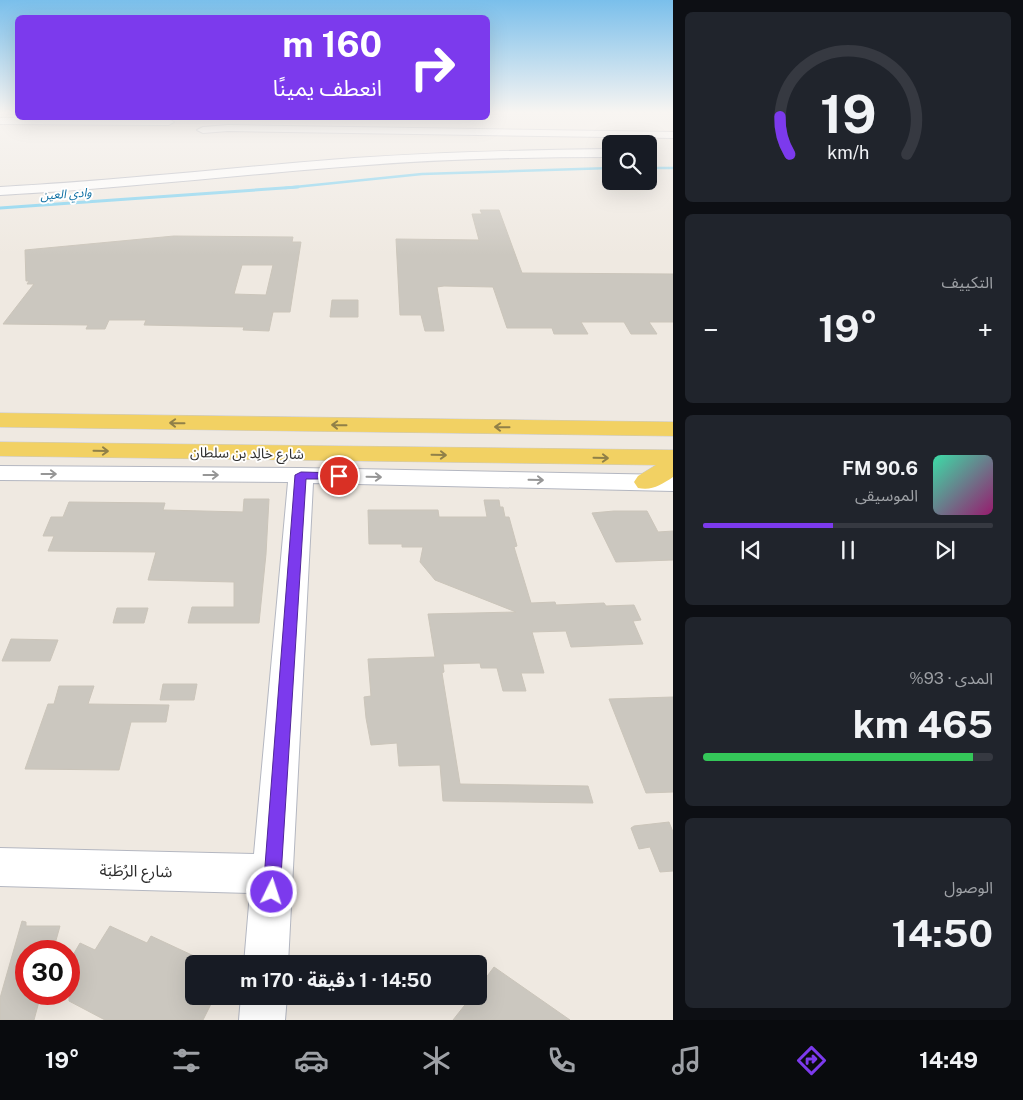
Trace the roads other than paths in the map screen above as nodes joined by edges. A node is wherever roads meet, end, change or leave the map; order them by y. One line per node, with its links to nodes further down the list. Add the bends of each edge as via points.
1 (396, 160): 2 (street, via 121,184)
2 (0, 191)
3 (2, 421): 4 (main road, شارع خالِد بن سلطان, one-way to 3)
4 (673, 429)
5 (0, 449): 6 (main road, شارع خالِد بن سلطان, one-way to 6)
6 (673, 458)
7 (673, 466): 10 (main road)
8 (0, 473): 9 (street, one-way to 9)
9 (301, 475): 10 (street, one-way to 10); 13 (street)
10 (646, 482): 11 (street)
11 (673, 483)
12 (0, 867): 13 (street, شارع الرُطَبَة)
13 (273, 874): 14 (street)
14 (267, 955)
15 (263, 1005): 16 (street)
16 (262, 1020)

